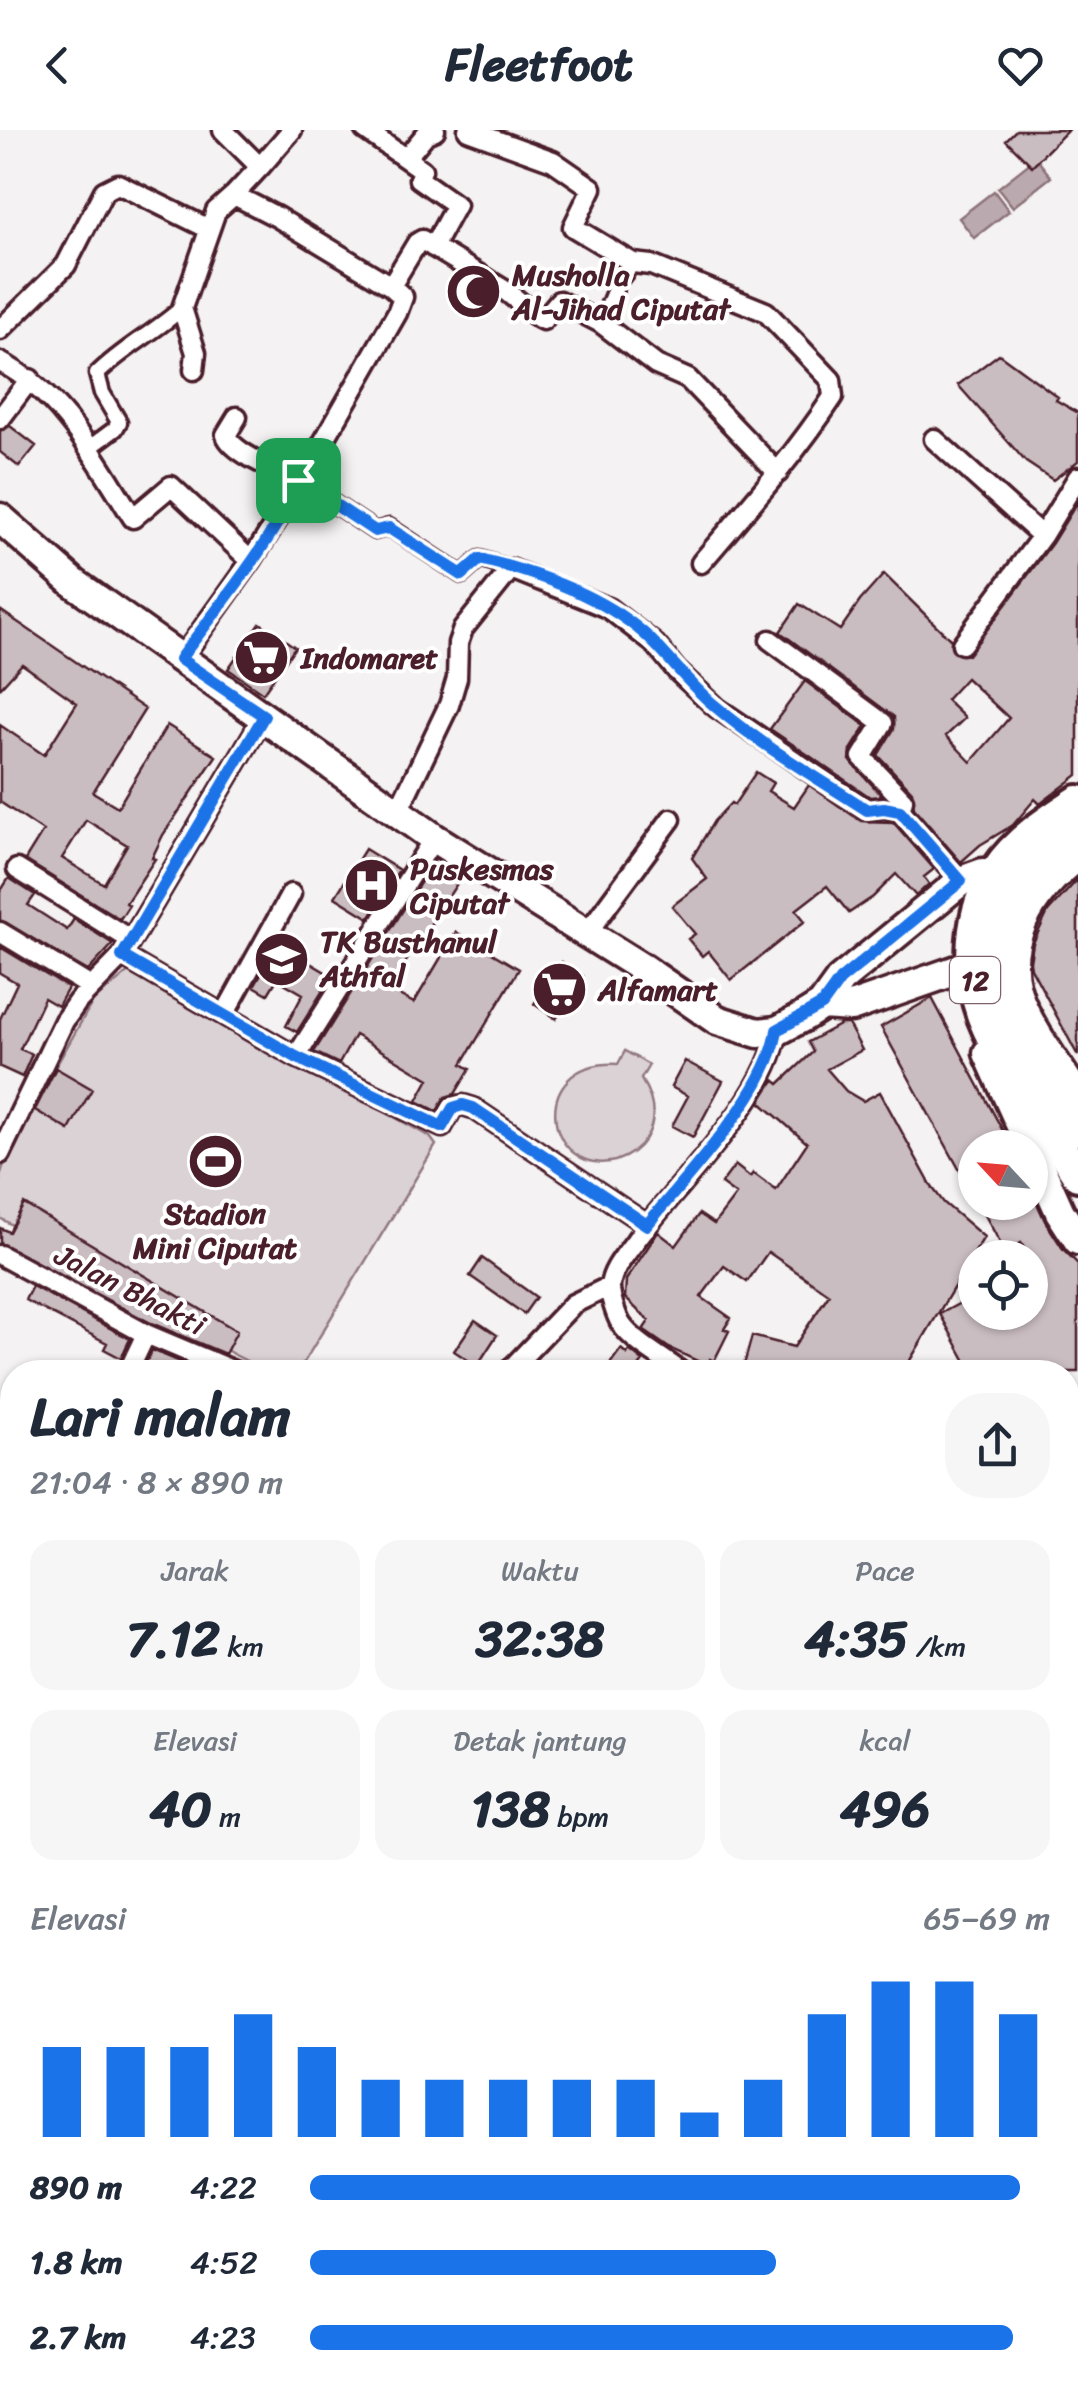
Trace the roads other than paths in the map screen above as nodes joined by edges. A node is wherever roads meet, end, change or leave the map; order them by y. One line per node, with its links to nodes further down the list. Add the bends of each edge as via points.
1 (223, 130): 7 (street)
2 (292, 130): 7 (street)
3 (364, 130): 6 (street)
4 (434, 130): 6 (street)
5 (468, 130): 11 (street, via 553,161 592,188 573,227)
6 (406, 158): 10 (street, via 422,170 419,180 456,205)
7 (260, 167): 8 (street)
8 (234, 196): 9 (street); 12 (street)
9 (209, 228): 13 (street); 15 (street, via 110,186 66,265)
10 (432, 246): 12 (street, via 417,243); 14 (street, via 543,320 559,301)
11 (633, 262): 14 (street); 23 (street, via 766,312 831,380 833,397)
12 (391, 286): 25 (street, via 403,303)
13 (182, 308): 17 (street, via 196,353); 22 (street, via 98,374 119,422)
14 (601, 323): 23 (street, via 656,365 688,379)
15 (0, 330)
16 (0, 362): 18 (street)
17 (194, 370)
18 (30, 379): 20 (street); 22 (street, via 66,414)
19 (237, 417): 25 (street, via 228,443)
20 (0, 419)
21 (934, 439): 27 (street)
22 (88, 449): 28 (street, via 133,518 171,486)
23 (778, 472): 29 (street)
24 (1078, 478): 27 (street)
25 (298, 480): 28 (street); 30 (street, via 375,531 389,528 462,575 480,559)
26 (0, 518): 33 (main road, via 74,583)
27 (1042, 536): 32 (street)
28 (251, 561): 33 (street)
29 (701, 563)
30 (511, 569): 37 (street, via 608,608 718,708 793,762 867,810); 38 (street, via 464,629 449,705)
31 (770, 640): 37 (street, via 883,724 862,757 903,800)
32 (962, 644)
33 (180, 659): 34 (main road)
34 (264, 716): 38 (main road); 48 (street)
35 (1078, 788): 44 (main road)
36 (1078, 801): 58 (highway, 12, via 1044,823 997,870 977,912 971,956 984,1020)
37 (900, 811): 44 (street)
38 (398, 812): 41 (main road)
39 (671, 819): 47 (street)
40 (1078, 831): 56 (highway, 12, via 1020,882 1003,919 1000,972 1014,1019)
41 (434, 838): 47 (main road); 54 (street)
42 (1078, 856): 55 (main road, via 1034,896 1016,940 1014,970 1021,1004)
43 (17, 869): 48 (street)
44 (972, 877): 49 (main road); 51 (main road, via 840,980)
45 (291, 894): 52 (street)
46 (0, 932): 50 (street)
47 (586, 934): 53 (main road, via 716,1020 758,1033)
48 (126, 948): 50 (street); 52 (street)
49 (960, 969): 51 (main road, via 851,1007); 59 (main road, via 971,1012)
50 (91, 988): 57 (street, via 64,1021)
51 (822, 1005): 53 (main road)
52 (224, 1016): 54 (street)
53 (777, 1030): 60 (street, via 767,1070 749,1098)
54 (296, 1057): 60 (street, via 442,1127 453,1108 473,1108)
55 (1074, 1083)
56 (1078, 1130)
57 (0, 1154)
58 (1078, 1174)
59 (1069, 1215): 61 (main road)
60 (647, 1225): 63 (street)
61 (1078, 1240)
62 (0, 1255): 64 (street, Jalan Bhakti)
63 (610, 1286): 67 (street, via 573,1304); 68 (street, via 621,1324)
64 (146, 1334): 65 (street); 66 (street, Jalan Bhakti)
65 (134, 1360)
66 (208, 1360)
67 (519, 1360)
68 (666, 1360)

